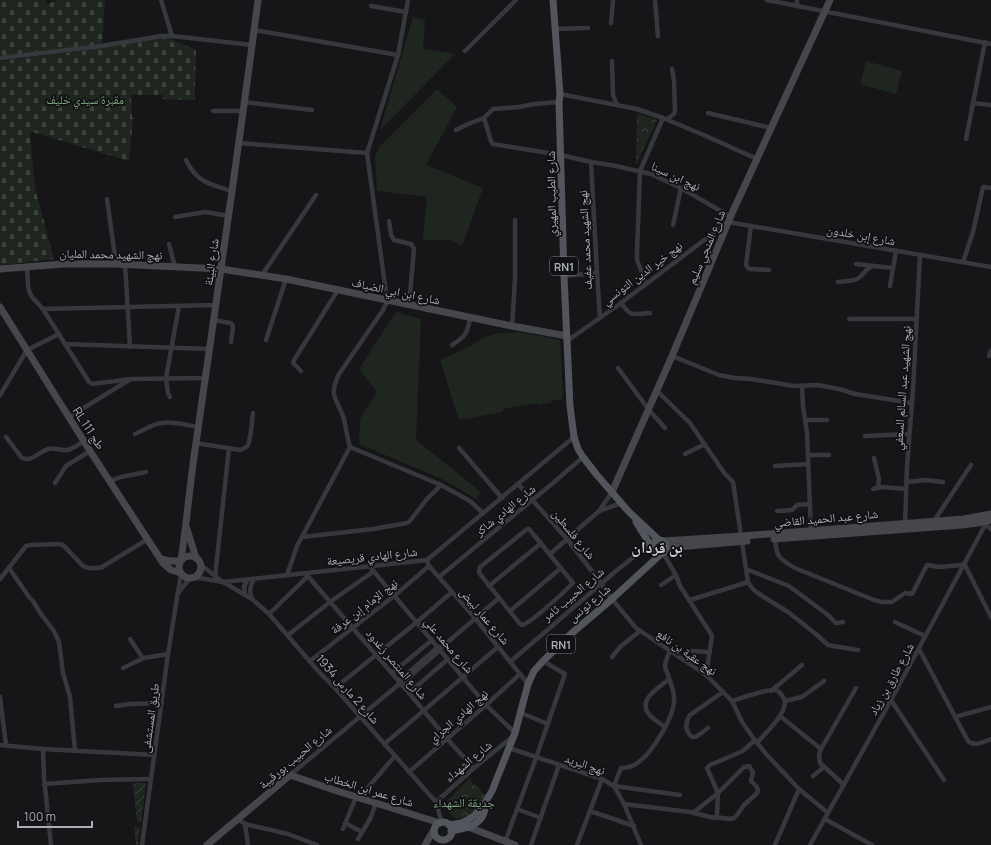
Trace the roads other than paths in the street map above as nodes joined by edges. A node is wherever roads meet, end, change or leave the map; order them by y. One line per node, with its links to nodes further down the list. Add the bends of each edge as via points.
1 (161, 0): 19 (street)
2 (258, 0): 18 (street, شارع البيئة)
3 (408, 0): 14 (street)
4 (516, 0): 24 (street)
5 (553, 0): 17 (main road, شارع الطيب المهيري / RN1)
6 (613, 0): 15 (street)
7 (655, 0): 20 (street)
8 (767, 0): 12 (street)
9 (797, 0): 12 (street)
10 (830, 0): 13 (street, شارع المنجي سليم)
11 (370, 6): 14 (street)
12 (797, 6): 13 (street)
13 (825, 11): 21 (street); 41 (street, شارع المنجي سليم)
14 (406, 12): 25 (street)
15 (611, 23)
16 (588, 28): 17 (street)
17 (555, 29): 29 (main road, شارع الطيب المهيري / RN1)
18 (254, 30): 22 (street, شارع البيئة); 25 (street)
19 (172, 36): 22 (street); 26 (street)
20 (658, 36)
21 (985, 42): 23 (street); 32 (street)
22 (252, 44): 30 (street, شارع البيئة)
23 (991, 44)
24 (465, 51)
25 (398, 55): 45 (street)
26 (0, 58)
27 (612, 61): 33 (street, via 613,95)
28 (672, 69): 40 (street, via 675,112)
29 (560, 94): 31 (main road, شارع الطيب المهيري / RN1); 33 (street)
30 (244, 102): 35 (street); 37 (street, شارع البيئة)
31 (559, 102): 39 (street, via 493,109); 46 (main road, شارع الطيب المهيري / RN1)
32 (973, 103): 34 (street); 43 (street)
33 (617, 105): 40 (street)
34 (991, 105)
35 (312, 110)
36 (214, 111): 37 (street)
37 (243, 111): 44 (street, شارع البيئة)
38 (708, 113): 41 (street)
39 (484, 118): 42 (street); 46 (street, نهج ابن سينا, via 493,144)
40 (665, 119): 47 (street); 50 (street)
41 (771, 128): 47 (street, شارع المنجي سليم)
42 (456, 130)
43 (966, 139)
44 (239, 143): 45 (street); 53 (street, شارع البيئة)
45 (367, 153): 86 (street)
46 (561, 155): 49 (street, نهج ابن سينا); 80 (main road, شارع الطيب المهيري / RN1)
47 (757, 159): 59 (street, شارع المنجي سليم)
48 (186, 160): 53 (street, via 196,175 208,183)
49 (591, 162): 50 (street, نهج ابن سينا); 78 (street, نهج الشهيد محمد عفيف)
50 (640, 171): 51 (street, نهج ابن سينا); 83 (street, via 637,260)
51 (681, 188): 59 (street, نهج ابن سينا); 61 (street)
52 (991, 188): 66 (street, via 983,187)
53 (232, 191): 56 (street, شارع البيئة)
54 (316, 195): 79 (street)
55 (107, 199): 67 (street)
56 (229, 216): 57 (street, via 205,212); 76 (street, شارع البيئة)
57 (175, 217)
58 (515, 220): 100 (street)
59 (729, 220): 62 (street, شارع إبن خلدون); 83 (street, نهج خير الدين التونسي); 111 (street, شارع المنجي سليم)
60 (389, 221): 89 (street, via 394,240 411,244 414,249)
61 (673, 225)
62 (751, 226): 64 (street, شارع إبن خلدون); 77 (street, via 746,265 750,269)
63 (169, 244): 72 (street)
64 (896, 251): 65 (street, شارع إبن خلدون); 74 (street)
65 (920, 255): 66 (street, شارع إبن خلدون); 98 (street, نهج الشهيد عبد السالم السعفي)
66 (963, 262): 73 (street, شارع إبن خلدون)
67 (116, 264): 68 (street, نهج الشهيد محمد المليان); 70 (street, نهج الشهيد محمد المليان)
68 (125, 264): 72 (street, نهج الشهيد محمد المليان); 92 (street)
69 (856, 264): 71 (street)
70 (27, 266): 75 (street, نهج الشهيد محمد المليان); 93 (street, via 29,291)
71 (872, 266): 74 (street); 82 (street, via 855,280)
72 (175, 267): 76 (street, نهج الشهيد محمد المليان)
73 (991, 267)
74 (893, 268): 84 (street)
75 (0, 269)
76 (221, 269): 79 (street, شارع ابن ابي الضياف); 88 (street, شارع البيئة)
77 (769, 270)
78 (597, 273): 80 (street); 95 (street, نهج الشهيد محمد عفيف)
79 (262, 275): 81 (street, شارع ابن ابي الضياف)
80 (564, 276): 102 (main road, شارع الطيب المهيري / RN1)
81 (286, 279): 85 (street, شارع ابن ابي الضياف); 103 (street)
82 (838, 282)
83 (646, 283): 87 (street, نهج خير الدين التونسي)
84 (890, 286)
85 (338, 290): 86 (street, شارع ابن ابي الضياف); 113 (street, via 293,362)
86 (387, 300): 89 (street, شارع ابن ابي الضياف); 137 (street, via 383,310 335,381 334,396 344,420)
87 (621, 303): 94 (street, via 627,312); 95 (street, نهج خير الدين التونسي)
88 (216, 305): 90 (street); 99 (street, شارع البيئة)
89 (409, 305): 96 (street, شارع ابن ابي الضياف)
90 (179, 306): 92 (street); 108 (street)
91 (0, 307): 110 (street, RL طج 111)
92 (127, 307): 93 (street); 107 (street)
93 (43, 309): 101 (street)
94 (650, 313)
95 (600, 317): 102 (street, نهج خير الدين التونسي)
96 (470, 318): 100 (street, شارع ابن ابي الضياف); 106 (street, via 465,335)
97 (849, 319): 98 (street)
98 (916, 319): 121 (street, نهج الشهيد عبد السالم السعفي)
99 (214, 320): 104 (street, via 232,324); 109 (street, شارع البيئة)
100 (512, 326): 102 (street, شارع ابن ابي الضياف)
101 (59, 334): 105 (street); 110 (street)
102 (567, 338): 133 (main road, شارع الطيب المهيري / RN1)
103 (266, 340)
104 (232, 342)
105 (65, 344): 107 (street); 116 (street, via 92,384)
106 (452, 345)
107 (130, 347): 108 (street)
108 (171, 348): 109 (street); 114 (street)
109 (210, 349): 115 (street, شارع البيئة)
110 (27, 350): 119 (street); 124 (street, RL طج 111)
111 (672, 356): 117 (street, via 735,378); 118 (street, شارع المنجي سليم)
112 (618, 368): 122 (street)
113 (302, 371)
114 (166, 378): 115 (street); 116 (street); 120 (street)
115 (205, 378): 127 (street, شارع البيئة)
116 (131, 379): 124 (street)
117 (802, 386): 121 (street, via 818,385); 125 (street)
118 (657, 391): 122 (street, شارع المنجي سليم); 136 (street, via 690,423)
119 (0, 395)
120 (170, 397)
121 (912, 403): 130 (street, نهج الشهيد عبد السالم السعفي)
122 (649, 410): 128 (street); 157 (street, شارع المنجي سليم)
123 (252, 413): 138 (street, via 248,445 243,449)
124 (69, 417): 134 (street, RL طج 111)
125 (806, 420): 126 (street); 142 (street)
126 (827, 420)
127 (198, 428): 129 (street, via 162,422); 135 (street, شارع البيئة)
128 (665, 428)
129 (135, 434)
130 (909, 434): 131 (street); 151 (street, نهج الشهيد عبد السالم السعفي)
131 (865, 436)
132 (6, 437): 134 (street, via 25,460 46,449 68,450)
133 (574, 437): 144 (main road, شارع الطيب المهيري / RN1); 154 (street, شارع الهادي قريصيعة)
134 (84, 441): 140 (street, RL طج 111)
135 (196, 443): 138 (street); 169 (street, شارع البيئة)
136 (705, 444): 141 (street); 175 (street, via 733,482)
137 (350, 447): 155 (street); 172 (street)
138 (230, 448): 199 (street)
139 (459, 448): 158 (street)
140 (90, 451): 150 (street, RL طج 111); 153 (street, via 66,466)
141 (685, 454)
142 (808, 455): 143 (street); 146 (street)
143 (829, 455)
144 (583, 457): 157 (main road, شارع الطيب المهيري / RN1); 159 (street, شارع الهادي شاكر)
145 (874, 458): 156 (street, via 879,479 876,488)
146 (808, 464): 147 (street); 161 (street)
147 (775, 466)
148 (972, 466): 167 (street)
149 (146, 472): 150 (street)
150 (110, 481): 173 (street, RL طج 111)
151 (906, 482): 152 (street); 156 (street, نهج الشهيد عبد السالم السعفي)
152 (943, 482)
153 (55, 483)
154 (518, 484): 158 (street, شارع الهادي قريصيعة); 159 (street, شارع فلسطين)
155 (441, 485): 165 (street, via 470,501); 172 (street, via 407,523)
156 (906, 489): 168 (street, نهج الشهيد عبد السالم السعفي)
157 (612, 492): 160 (main road, شارع الطيب المهيري / RN1); 162 (street)
158 (502, 498): 165 (street, شارع الهادي قريصيعة)
159 (533, 500): 174 (street, شارع فلسطين); 198 (street, شارع الهادي شاكر)
160 (622, 503): 162 (street); 164 (main road, شارع الطيب المهيري / RN1)
161 (810, 504): 163 (street, via 797,506 792,510); 171 (street)
162 (599, 511): 174 (street)
163 (776, 511)
164 (629, 512): 177 (main road, RN1); 179 (main road, RN1)
165 (483, 513): 184 (street, شارع الهادي قريصيعة)
166 (988, 519): 167 (street, شارع عبد الحميد القاضي); 168 (street, شارع عبد الحميد القاضي, via 962,525); 170 (street); 185 (street, شارع طارق بن زياد)
167 (934, 521): 168 (street, شارع عبد الحميد القاضي)
168 (905, 526): 171 (street, شارع عبد الحميد القاضي)
169 (186, 527): 181 (street); 183 (street, شارع البيئة)
170 (991, 529)
171 (811, 533): 175 (street, شارع عبد الحميد القاضي); 176 (street, شارع عبد الحميد القاضي)
172 (302, 537): 194 (street)
173 (148, 539): 182 (street, RL طج 111); 189 (street, via 97,568 83,566 59,544 26,546)
174 (566, 539): 180 (street); 205 (street, شارع فلسطين)
175 (742, 539): 176 (street, شارع عبد الحميد القاضي); 177 (street, شارع عبد الحميد القاضي); 179 (street, شارع عبد الحميد القاضي); 191 (street)
176 (775, 539): 185 (street, via 777,554 790,565 882,602 892,602 905,593 912,594 926,565 939,567)
177 (660, 540): 179 (main road, RN1, via 653,542); 179 (main road, RN1, via 665,543)
178 (541, 543): 180 (street); 207 (street); 207 (street, via 527,529 480,567 479,572)
179 (657, 550): 196 (street); 205 (street, شارع الحبيب ثامر); 214 (main road, شارع تونس / RN1, via 650,564)
180 (550, 554): 190 (street)
181 (196, 558): 183 (street, via 187,556); 186 (street)
182 (161, 559): 183 (street); 193 (street, RL طج 111, via 171,570)
183 (180, 560): 193 (street)
184 (427, 560): 187 (street, شارع عمار لبيض); 188 (street, شارع الهادي قريصيعة)
185 (963, 564): 219 (street); 227 (street, شارع طارق بن زياد)
186 (201, 565): 197 (street, via 199,572); 199 (street)
187 (429, 566): 198 (street, شارع عمار لبيض); 211 (street, نهج الإمام إبن عرفة)
188 (370, 567): 192 (street, شارع محمد علي); 195 (street, شارع الهادي قريصيعة)
189 (9, 568): 200 (street); 286 (street, via 54,631 59,642 63,673 70,697)
190 (561, 568): 217 (street); 217 (street, via 572,584 550,604 525,624 520,624)
191 (746, 569): 204 (street); 222 (street, via 788,586 836,623)
192 (374, 571): 211 (street, شارع محمد علي); 216 (street)
193 (181, 573): 197 (street, via 183,576); 209 (street, طريق المستشفى)
194 (287, 575): 195 (street, شارع الهادي قريصيعة); 201 (street, شارع الهادي قريصيعة)
195 (307, 575): 216 (street, شارع المنتصر زغدود); 218 (street)
196 (676, 575): 206 (street); 215 (street)
197 (192, 577): 199 (street); 209 (street)
198 (439, 577): 208 (street, شارع عمار لبيض)
199 (215, 578): 203 (street)
200 (0, 579)
201 (254, 579): 202 (street, شارع الهادي قريصيعة); 213 (street, via 250,589)
202 (247, 580): 203 (street, شارع الهادي قريصيعة); 210 (street, via 244,587)
203 (223, 582): 210 (street, شارع 2 مارس 1934)
204 (748, 582): 215 (street); 233 (street, via 756,592 788,612 827,644)
205 (601, 583): 214 (street, شارع فلسطين); 244 (street, شارع الحبيب ثامر)
206 (661, 585)
207 (489, 586): 212 (street)
208 (452, 592): 220 (street, شارع عمار لبيض); 221 (street)
209 (177, 594): 237 (street, طريق المستشفى)
210 (245, 595): 213 (street, شارع 2 مارس 1934)
211 (394, 596): 221 (street, شارع محمد علي); 224 (street, نهج الإمام إبن عرفة)
212 (499, 598): 217 (street); 220 (street, شارع الحبيب بورقيبة)
213 (252, 599): 218 (street, شارع 2 مارس 1934)
214 (612, 599): 225 (street, نهج عقبة بن نافع); 243 (main road, شارع تونس / RN1)
215 (690, 600): 236 (street, via 712,636)
216 (330, 602): 224 (street, شارع المنتصر زغدود); 226 (street)
217 (510, 611)
218 (269, 614): 226 (street, شارع 2 مارس 1934)
219 (991, 617)
220 (475, 618): 230 (street, شارع عمار لبيض); 231 (street, شارع الحبيب بورقيبة)
221 (417, 622): 229 (street, شارع محمد علي); 238 (street)
222 (843, 622)
223 (895, 622): 227 (street)
224 (353, 628): 238 (street, شارع المنتصر زغدود); 242 (street, نهج الإمام إبن عرفة)
225 (640, 631): 234 (street, نهج عقبة بن نافع); 239 (street)
226 (288, 635): 242 (street, شارع 2 مارس 1934)
227 (926, 636): 232 (street, شارع طارق بن زياد)
228 (130, 639): 240 (street, via 140,656)
229 (432, 640): 231 (street, شارع محمد علي); 247 (street)
230 (498, 647): 244 (street, شارع عمار لبيض); 250 (street)
231 (440, 648): 241 (street, شارع محمد علي); 253 (street, شارع الحبيب بورقيبة)
232 (919, 649): 261 (street, شارع طارق بن زياد); 272 (street)
233 (858, 650)
234 (670, 651): 249 (street, نهج عقبة بن نافع); 251 (street, via 665,665)
235 (688, 651): 236 (street)
236 (710, 652): 249 (street)
237 (168, 654): 240 (street); 264 (street, طريق المستشفى)
238 (376, 655): 247 (street, شارع المنتصر زغدود); 255 (street)
239 (612, 657)
240 (144, 658): 246 (street)
241 (448, 659): 250 (street, شارع محمد علي); 259 (street)
242 (310, 661): 255 (street, شارع 2 مارس 1934)
243 (543, 661): 254 (main road, شارع تونس / RN1, via 534,671); 273 (street, via 565,674)
244 (510, 662): 248 (street, شارع عمار لبيض)
245 (802, 665): 257 (street)
246 (123, 668)
247 (392, 673): 253 (street, شارع المنتصر زغدود)
248 (520, 674): 254 (street, شارع عمار لبيض); 265 (street, نهج الهادي الجراي)
249 (706, 676): 258 (street, نهج عقبة بن نافع)
250 (462, 677): 265 (street, شارع محمد علي); 268 (street)
251 (669, 679): 274 (street, via 674,696 673,707); 274 (street, via 650,695 645,706 647,712)
252 (824, 681): 263 (street, via 802,698)
253 (399, 684): 259 (street, شارع المنتصر زغدود); 270 (street, شارع الحبيب بورقيبة)
254 (528, 684): 269 (main road, شارع تونس / RN1)
255 (335, 688): 270 (street, شارع 2 مارس 1934)
256 (856, 688): 285 (street)
257 (771, 691): 262 (street); 263 (street, via 780,692)
258 (723, 692): 262 (street, نهج عقبة بن نافع); 275 (street, via 687,720 686,726 692,737)
259 (409, 693): 268 (street, شارع المنتصر زغدود)
260 (0, 697): 282 (street)
261 (891, 700): 298 (street); 300 (street, شارع طارق بن زياد)
262 (732, 701): 279 (street, نهج عقبة بن نافع, via 742,722)
263 (785, 701): 271 (street)
264 (162, 703): 266 (street); 287 (street, طريق المستشفى)
265 (486, 705): 276 (street, شارع محمد علي); 277 (street, نهج الهادي الجراي)
266 (116, 706)
267 (991, 707): 272 (street)
268 (424, 712): 277 (street, شارع المنتصر زغدود); 280 (street)
269 (520, 713): 273 (street); 276 (main road, شارع تونس / RN1)
270 (360, 716): 280 (street, شارع 2 مارس 1934); 294 (street, شارع الحبيب بورقيبة)
271 (780, 716): 279 (street); 285 (street)
272 (955, 717): 278 (street, via 970,743 976,744)
273 (548, 724): 289 (street)
274 (665, 727): 301 (street, via 637,764 622,768)
275 (708, 728)
276 (514, 734): 283 (main road, شارع تونس / RN1); 292 (street, شارع الشهداء)
277 (447, 739): 292 (street, شارع المنتصر زغدود); 293 (street, نهج الهادي الجراي)
278 (991, 739)
279 (756, 741): 302 (street, نهج عقبة بن نافع); 303 (street, via 743,751 707,768)
280 (384, 744): 288 (street, شارع 2 مارس 1934)
281 (0, 745): 282 (street)
282 (6, 745): 284 (street)
283 (509, 748): 289 (street, نهج البريد); 308 (main road, RN1)
284 (43, 749): 286 (street); 299 (street)
285 (821, 749): 291 (street, via 819,760)
286 (75, 751): 287 (street)
287 (155, 754): 296 (street, طريق المستشفى)
288 (395, 756): 293 (street, شارع 2 مارس 1934); 305 (street)
289 (536, 758): 290 (street, نهج البريد); 310 (street)
290 (559, 765): 297 (street, نهج البريد); 316 (street)
291 (824, 767): 295 (street); 300 (street)
292 (474, 768): 306 (street, شارع الشهداء)
293 (409, 772): 306 (street, شارع 2 مارس 1934)
294 (290, 775): 305 (street, شارع عمر ابن الخطاب); 315 (street, شارع الحبيب بورقيبة)
295 (813, 776)
296 (151, 779): 299 (street); 330 (street, طريق المستشفى)
297 (602, 779): 301 (street, نهج البريد); 311 (street)
298 (944, 780)
299 (44, 784): 329 (street)
300 (844, 785): 313 (street, شارع طارق بن زياد)
301 (614, 786): 304 (street); 309 (street, نهج البريد)
302 (799, 789): 313 (street, نهج عقبة بن نافع); 340 (street)
303 (718, 793): 312 (street); 314 (street); 314 (street, via 744,767 749,766 752,770 752,781 758,790 756,794 734,818)
304 (680, 795)
305 (357, 797): 307 (street, شارع عمر ابن الخطاب); 318 (street)
306 (436, 802): 320 (street, شارع 2 مارس 1934)
307 (376, 803): 320 (street, شارع عمر ابن الخطاب); 324 (street)
308 (485, 803): 320 (main road, RN1, via 475,816 468,820); 322 (main road, RN1, via 480,820)
309 (624, 804): 312 (street); 321 (street, نهج البريد)
310 (516, 809): 316 (street); 328 (street)
311 (590, 811): 321 (street); 337 (street)
312 (693, 812): 314 (street)
313 (828, 813): 317 (street, شارع طارق بن زياد)
314 (715, 817)
315 (238, 818): 319 (street); 331 (street, شارع الحبيب بورقيبة)
316 (540, 818): 336 (street)
317 (825, 819): 341 (street, شارع طارق بن زياد); 342 (street)
318 (345, 823): 323 (street); 324 (street)
319 (245, 824): 332 (street); 333 (street, via 288,834)
320 (443, 826): 322 (main road, RN1, via 461,829); 326 (main road, via 434,833); 327 (main road, via 450,836); 334 (street)
321 (634, 826): 338 (street, نهج البريد)
322 (468, 827): 328 (street)
323 (343, 829)
324 (362, 832): 325 (street)
325 (358, 839)
326 (437, 841): 327 (main road)
327 (446, 842)
328 (504, 842): 335 (street)
329 (51, 845)
330 (142, 845)
331 (207, 845)
332 (248, 845)
333 (317, 845)
334 (426, 845)
335 (515, 845)
336 (531, 845)
337 (578, 845)
338 (641, 845): 339 (street)
339 (644, 845)
340 (775, 845)
341 (810, 845)
342 (872, 845)

